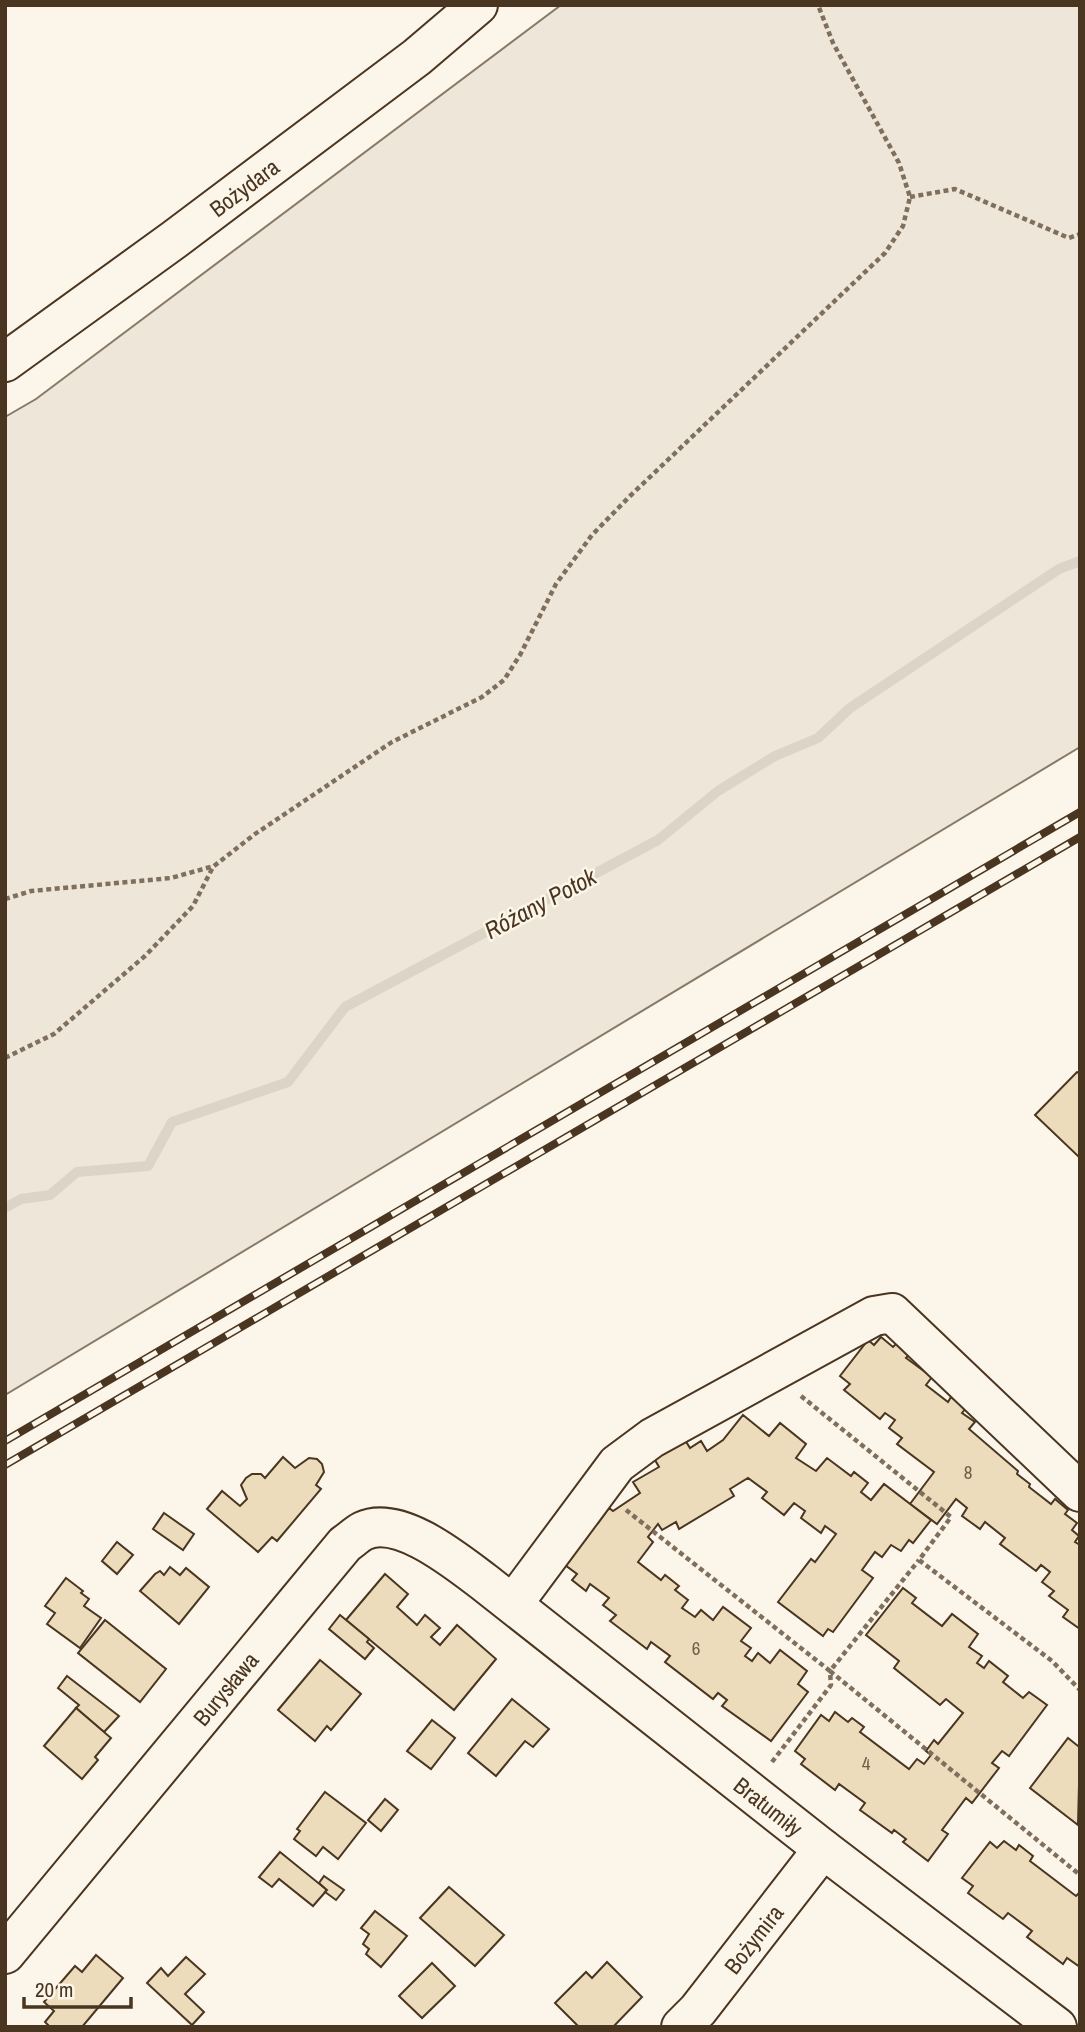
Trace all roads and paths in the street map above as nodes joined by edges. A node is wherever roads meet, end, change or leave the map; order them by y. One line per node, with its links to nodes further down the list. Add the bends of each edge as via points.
1 (478, 5): 5 (street, Bożydara, via 417,57)
2 (818, 5): 3 (path, via 833,43 899,163)
3 (910, 197): 4 (path, via 955,189 1069,239); 6 (path, via 903,226 885,253 593,535 556,584 504,680 482,697 392,742)
4 (1080, 234)
5 (5, 362)
6 (214, 866): 7 (path, via 171,878 31,891); 8 (path, via 193,906 145,956 54,1034)
7 (5, 899)
8 (5, 1058)
9 (774, 1373): 10 (street, via 652,1438 617,1464); 11 (street, via 874,1317 892,1313); 12 (path, via 951,1517)
10 (599, 1489): 13 (street); 14 (path)
11 (1080, 1492)
12 (919, 1560): 14 (path); 15 (path, via 1052,1661)
13 (498, 1593): 16 (street, Bratumiły); 19 (street, Burysława, via 409,1532 379,1528 364,1531 345,1544)
14 (830, 1671): 16 (path, via 831,1685); 18 (path)
15 (1080, 1690)
16 (750, 1791): 17 (street, Bratumiły)
17 (823, 1849): 20 (street, Bożymira); 21 (street, Bratumiły)
18 (1080, 1875)
19 (5, 1954)
20 (681, 2027)
21 (1057, 2027)

